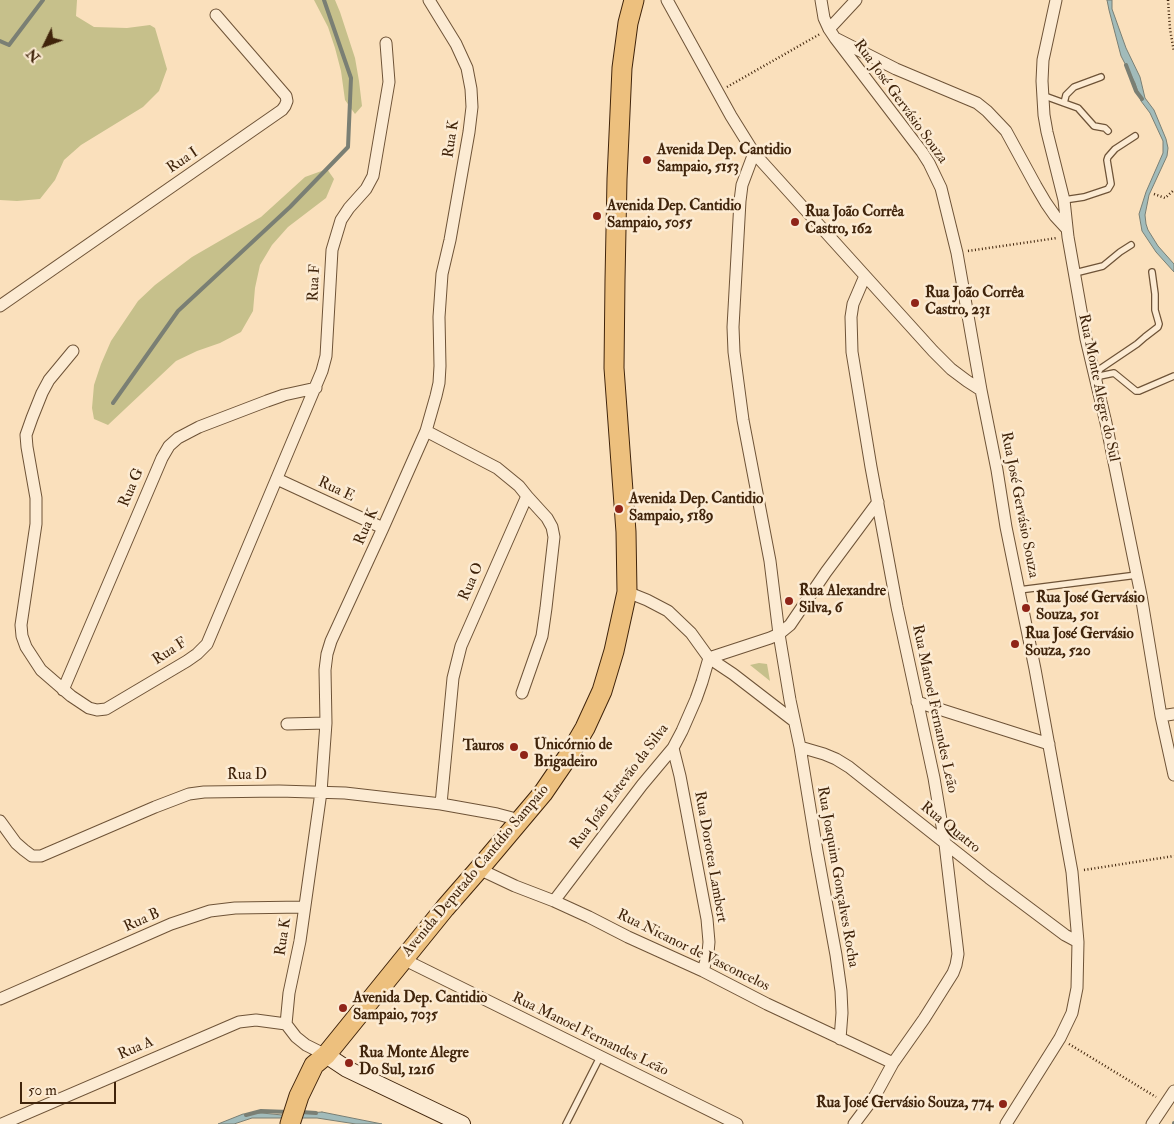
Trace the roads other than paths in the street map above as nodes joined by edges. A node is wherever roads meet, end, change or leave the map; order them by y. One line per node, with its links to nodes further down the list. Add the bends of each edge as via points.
1 (430, 0): 28 (street, Rua K, via 467,68 472,107 442,274 439,383)
2 (634, 0): 35 (main road, Avenida Deputado Cantídio Sampaio, via 622,68 615,280 614,368)
3 (667, 0): 15 (street)
4 (821, 0): 8 (street, Rua José Gervásio Souza, via 824,18)
5 (856, 0): 8 (street)
6 (1056, 0): 11 (street, Rua Monte Alegre do Sul, via 1043,60)
7 (216, 15): 22 (street, Rua I, via 286,96 285,106)
8 (832, 33): 17 (street, via 896,69 977,103 987,111 1006,132 1036,186); 27 (street, Rua José Gervásio Souza, via 930,164 940,188 957,253)
9 (386, 43): 26 (street, Rua F, via 389,82 375,167 370,182 341,220 336,233 332,250 326,356)
10 (1101, 77): 12 (lane, via 1074,87 1066,95)
11 (1042, 95): 12 (lane); 16 (street, Rua Monte Alegre do Sul, via 1047,132)
12 (1064, 103): 13 (lane, via 1078,108 1094,126)
13 (1108, 131)
14 (1135, 136): 16 (lane, via 1115,148 1108,157 1111,184 1108,189)
15 (754, 153): 21 (street); 36 (street, Rua Joaquim Gonçalves Rocha, via 742,185 740,201 734,352 743,420 770,561)
16 (1064, 200): 17 (street, Rua Monte Alegre do Sul)
17 (1068, 233): 20 (street, Rua Monte Alegre do Sul)
18 (1131, 245): 20 (lane, via 1103,266)
19 (1152, 272): 24 (lane, via 1158,327)
20 (1074, 273): 24 (street, Rua Monte Alegre do Sul)
21 (864, 276): 27 (street, via 951,369); 31 (street, Rua Manoel Fernandes Leão, via 853,304 852,352)
22 (0, 306)
23 (73, 351): 38 (street, Rua F, via 49,380 26,435 36,498 36,524 22,636 42,670)
24 (1094, 376): 25 (lane, via 1114,373 1139,391); 33 (street, Rua Monte Alegre do Sul)
25 (1174, 376)
26 (316, 388): 29 (street, Rua F); 38 (street, Rua G, via 284,395 207,424 169,446)
27 (981, 390): 34 (street, Rua José Gervásio Souza)
28 (426, 431): 30 (street, via 497,468); 32 (street, Rua K)
29 (277, 479): 32 (street, Rua E); 38 (street, Rua F, via 207,644 198,654 106,709 89,708)
30 (527, 496): 39 (street, via 547,518 554,537 542,636); 51 (street, Rua O, via 461,646 453,678)
31 (878, 502): 36 (street, via 790,625); 40 (street, Rua Manoel Fernandes Leão)
32 (383, 528): 44 (street, Rua K, via 327,654)
33 (1137, 575): 34 (lane); 42 (street, Rua Monte Alegre do Sul)
34 (1019, 590): 46 (street, Rua José Gervásio Souza)
35 (627, 592): 37 (street, via 668,611 691,632); 52 (main road, Avenida Deputado Cantídio Sampaio, via 612,659 585,728 544,793)
36 (779, 634): 37 (street); 43 (street, Rua Joaquim Gonçalves Rocha)
37 (709, 658): 43 (street); 48 (street, Rua João Estevão da Silva, via 696,699)
38 (63, 690)
39 (522, 693)
40 (917, 702): 46 (street); 54 (street, Rua Manoel Fernandes Leão)
41 (1174, 714): 42 (street)
42 (1161, 716): 49 (street, Rua Monte Alegre do Sul)
43 (794, 721): 47 (street, Rua Joaquim Gonçalves Rocha)
44 (326, 723): 45 (street); 50 (street, Rua K)
45 (287, 724)
46 (1049, 744): 58 (street, Rua José Gervásio Souza, via 1072,872)
47 (800, 747): 54 (street, Rua Quatro, via 824,754 849,767); 63 (street, Rua Joaquim Gonçalves Rocha, via 841,991)
48 (673, 748): 56 (street, Rua João Estevão da Silva); 60 (street, Rua Dorotea Lambert, via 707,919 709,942)
49 (1174, 775)
50 (321, 792): 51 (street, Rua D); 53 (street, Rua D, via 189,794 41,856 32,856 24,850); 57 (street, Rua K)
51 (440, 804): 52 (street, Rua D)
52 (520, 820): 55 (main road, Avenida Deputado Cantídio Sampaio)
53 (0, 821)
54 (945, 844): 58 (street, Rua Quatro); 66 (street, Rua Manoel Fernandes Leão, via 958,944 956,964 953,974)
55 (479, 869): 56 (street, Rua Nicanor de Vasconcelos); 59 (main road, Avenida Deputado Cantídio Sampaio)
56 (554, 901): 60 (street, Rua Nicanor de Vasconcelos)
57 (304, 907): 61 (street, Rua B, via 210,911 171,924); 62 (street, Rua K)
58 (1078, 942): 74 (street, Rua José Gervásio Souza, via 1078,988 1072,1013)
59 (403, 959): 64 (main road, Avenida Deputado Cantídio Sampaio); 65 (street, Rua Manoel Fernandes Leão)
60 (703, 971): 63 (street, Rua Nicanor de Vasconcelos)
61 (0, 999)
62 (286, 1024): 64 (street, via 306,1045); 69 (street, Rua A, via 256,1020 239,1022)
63 (840, 1039): 66 (street, Rua Nicanor de Vasconcelos)
64 (326, 1055): 68 (main road, Avenida Deputado Cantídio Sampaio, via 314,1065); 70 (street, via 347,1069)
65 (600, 1057): 71 (lane); 72 (street, Rua Manoel Fernandes Leão)
66 (893, 1062): 73 (street, Rua Manoel Fernandes Leão, via 875,1096)
67 (1174, 1090): 75 (street)
68 (290, 1123)
69 (2, 1124)
70 (462, 1124)
71 (566, 1124)
72 (737, 1124)
73 (854, 1124)
74 (1006, 1124)
75 (1152, 1124)

